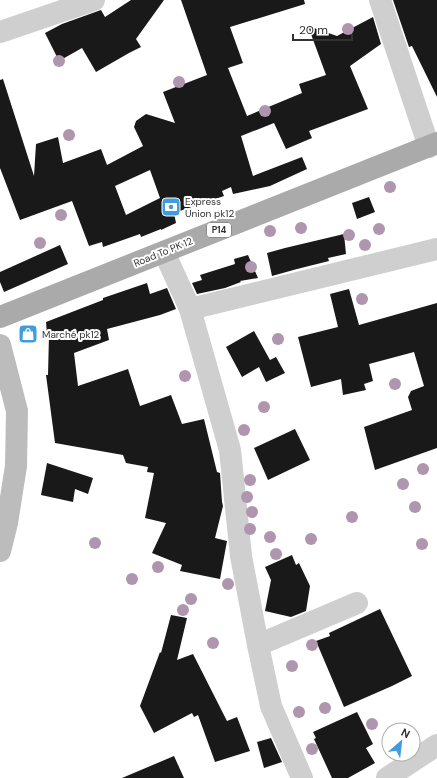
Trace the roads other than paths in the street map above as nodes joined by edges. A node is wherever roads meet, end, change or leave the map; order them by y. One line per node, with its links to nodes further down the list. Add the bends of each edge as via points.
1 (94, 0): 3 (street)
2 (380, 0): 4 (street)
3 (0, 32)
4 (433, 145): 6 (main road, Road To PK 12 / P14)
5 (437, 249): 7 (street)
6 (164, 252): 7 (street); 8 (main road, Road To PK 12 / P14)
7 (190, 309): 12 (street, via 230,450 241,556)
8 (0, 316)
9 (0, 345): 10 (main road, via 17,411 16,466)
10 (0, 552)
11 (357, 603): 12 (street)
12 (258, 645): 14 (street, via 271,706)
13 (437, 745): 15 (street)
14 (302, 778)
15 (387, 778)

